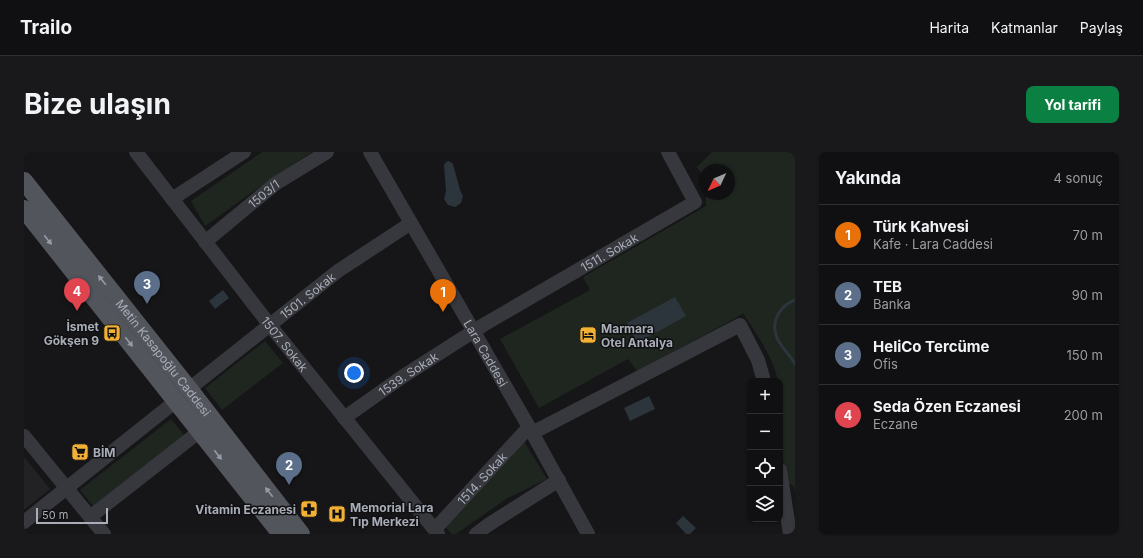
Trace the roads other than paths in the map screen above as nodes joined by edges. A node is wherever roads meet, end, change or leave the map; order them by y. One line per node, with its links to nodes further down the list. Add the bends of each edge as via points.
1 (136, 152): 7 (street, 1507. Sokak)
2 (244, 152): 7 (street)
3 (328, 152): 10 (street, 1503/1, via 275,184)
4 (370, 152): 9 (street, Lara Caddesi)
5 (668, 152): 12 (street, 1511. Sokak, via 695,202)
6 (24, 181): 14 (main road, Metin Kasapoğlu Caddesi, one-way to 6)
7 (172, 199): 10 (street, 1507. Sokak)
8 (24, 209): 15 (main road, Metin Kasapoğlu Caddesi, one-way to 15)
9 (411, 223): 11 (street, 1501. Sokak, via 338,271); 12 (street, Lara Caddesi)
10 (205, 242): 11 (street, 1507. Sokak)
11 (269, 324): 14 (street, 1501. Sokak); 16 (street, 1507. Sokak)
12 (473, 331): 16 (street, 1539. Sokak); 17 (street, Lara Caddesi)
13 (763, 378): 17 (street, 1514. Sokak, via 758,360 740,325)
14 (189, 389): 28 (main road, Metin Kasapoğlu Caddesi, one-way to 14)
15 (176, 401): 18 (main road, Metin Kasapoğlu Caddesi); 22 (street)
16 (344, 418): 25 (street, 1507. Sokak)
17 (530, 430): 20 (street, Lara Caddesi); 25 (street, 1514. Sokak)
18 (200, 432): 23 (street); 27 (main road, Metin Kasapoğlu Caddesi, one-way to 27)
19 (24, 436): 22 (street)
20 (559, 480): 29 (street); 30 (street, Lara Caddesi)
21 (782, 486): 31 (street)
22 (67, 488): 23 (street); 24 (street)
23 (90, 517): 26 (street)
24 (24, 522)
25 (436, 532)
26 (104, 534)
27 (281, 534)
28 (301, 534)
29 (476, 534)
30 (588, 534)
31 (790, 534)

